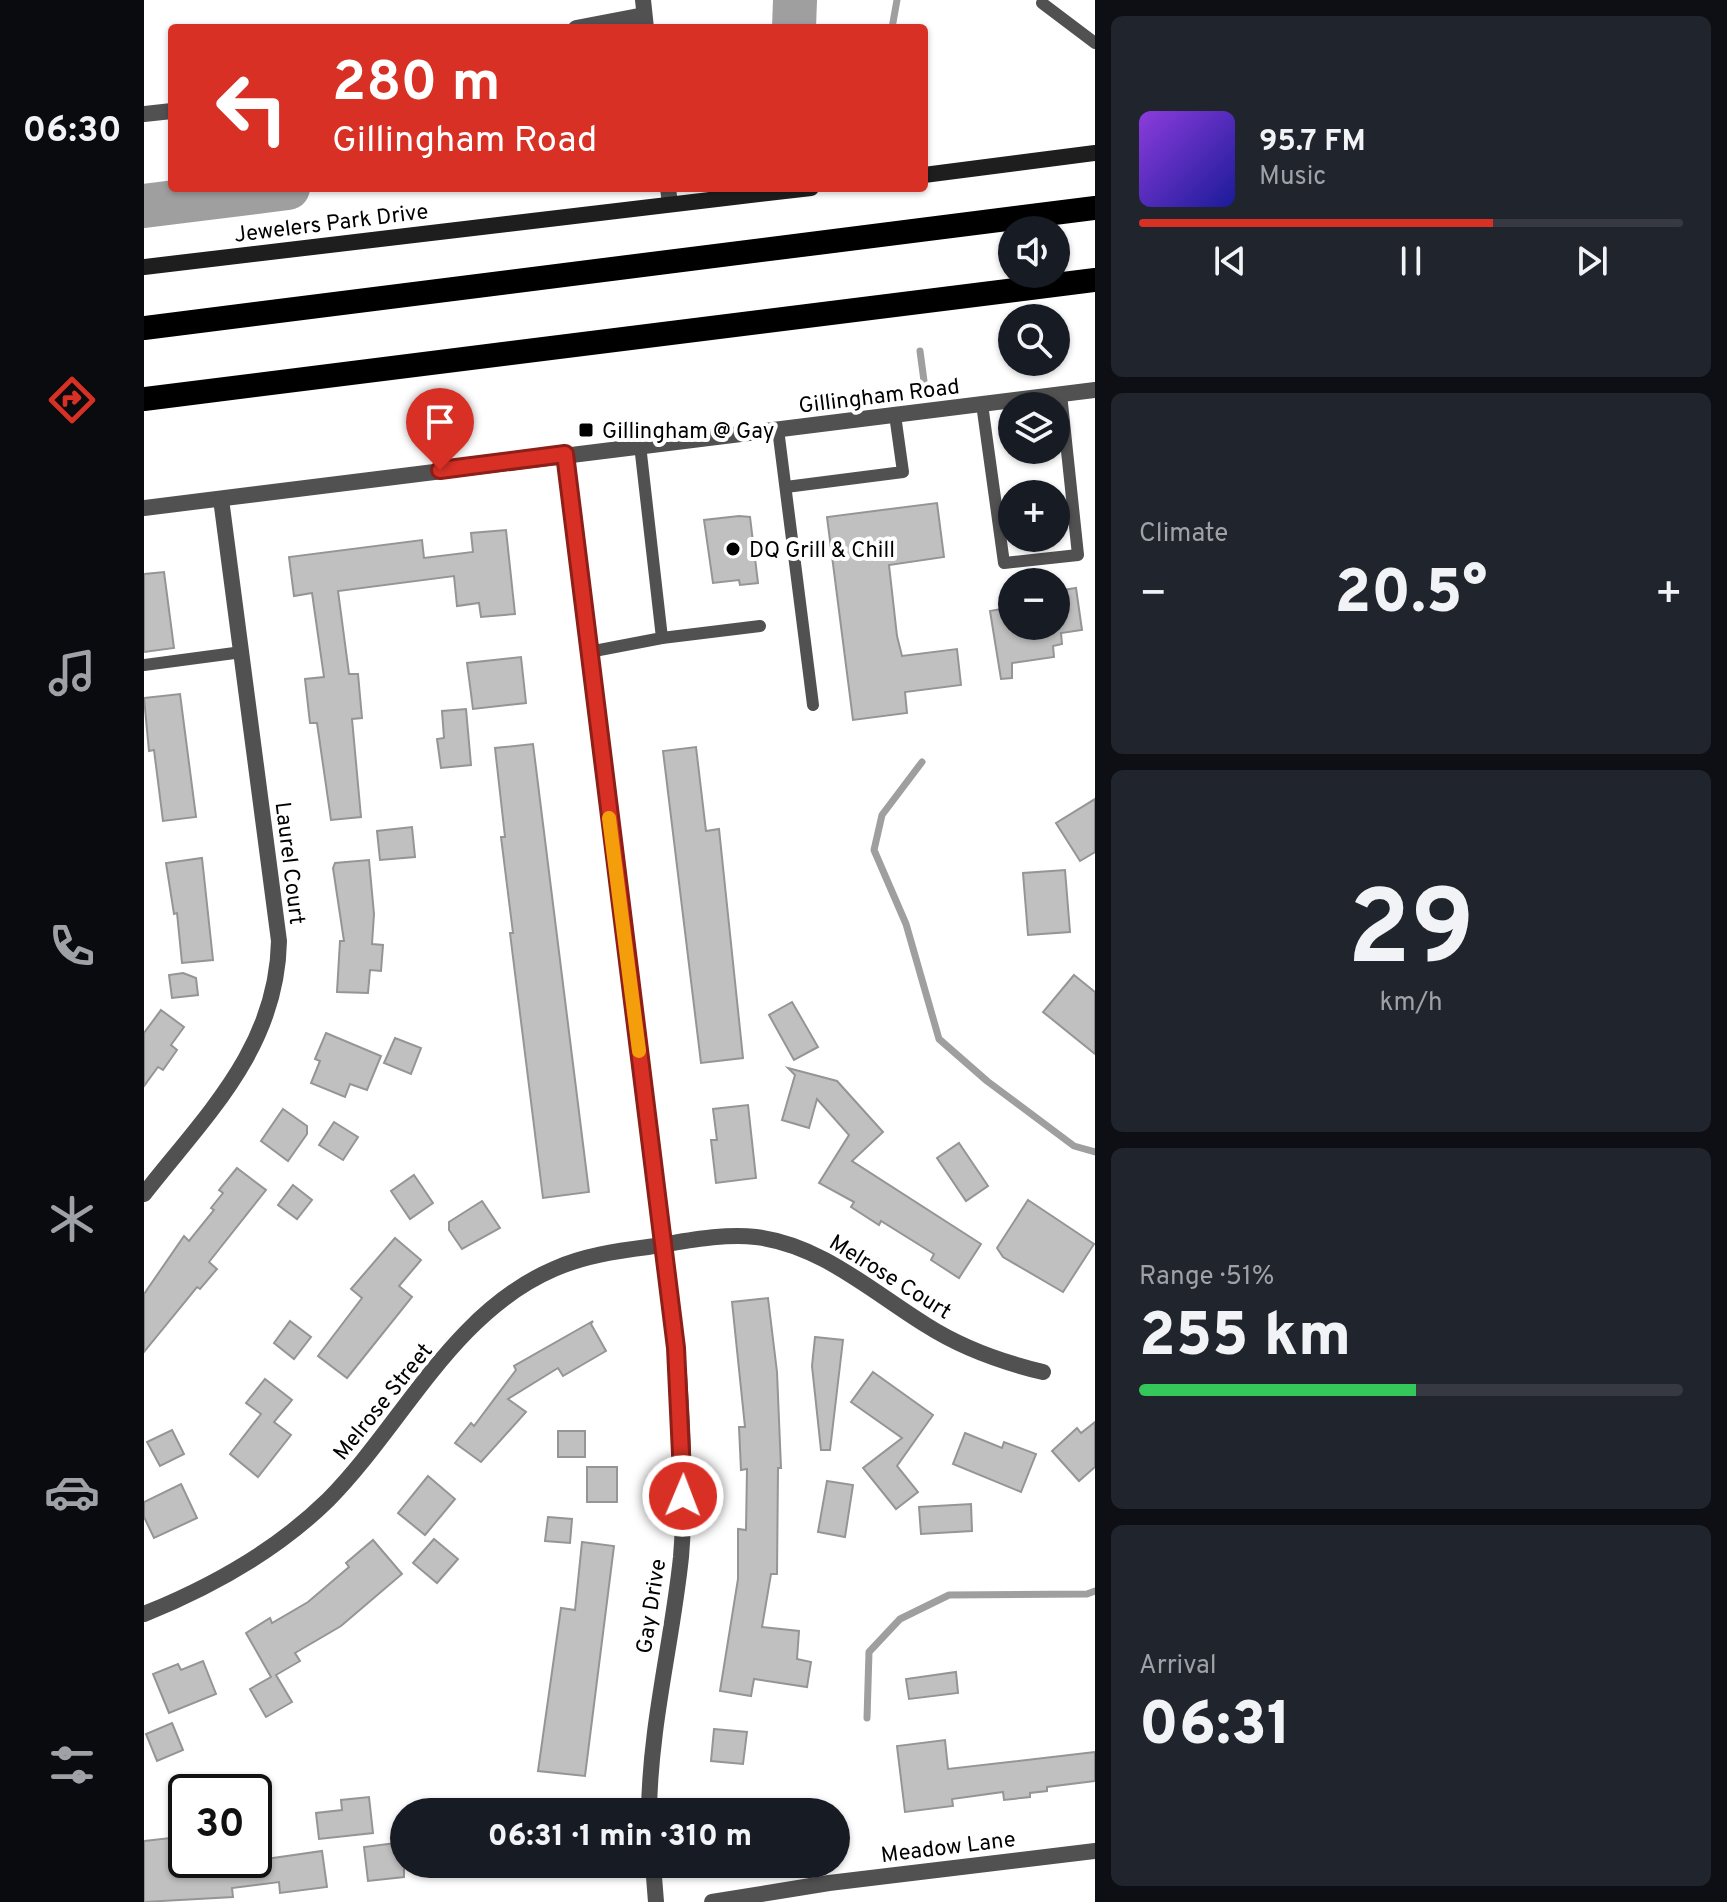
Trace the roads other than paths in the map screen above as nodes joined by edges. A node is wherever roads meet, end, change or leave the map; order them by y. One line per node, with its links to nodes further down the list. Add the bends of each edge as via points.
1 (1042, 3): 4 (lane)
2 (644, 14): 3 (street)
3 (595, 24)
4 (1095, 43)
5 (168, 111): 6 (street)
6 (144, 114)
7 (1095, 153): 8 (street)
8 (928, 174)
9 (740, 192): 10 (street, Jewelers Park Drive)
10 (669, 196): 12 (street, Jewelers Park Drive)
11 (1095, 208): 14 (highway)
12 (144, 267)
13 (1095, 280): 17 (highway)
14 (144, 328)
15 (1095, 390): 16 (street, Gillingham Road)
16 (1070, 393)
17 (144, 399)
18 (998, 402): 19 (street, Gillingham Road)
19 (982, 404): 20 (street, Gillingham Road); 24 (lane, via 1004,563 1078,555)
20 (895, 415): 21 (street, Gillingham Road); 25 (lane, via 903,472)
21 (778, 429): 22 (street, Gillingham Road); 25 (lane)
22 (640, 445): 23 (street, Gillingham Road); 29 (lane)
23 (565, 454): 26 (street, Gillingham Road); 31 (street, Gay Drive)
24 (1068, 464)
25 (786, 487): 33 (lane)
26 (221, 499): 27 (street, Gillingham Road); 30 (street, Laurel Court)
27 (144, 508)
28 (760, 626): 29 (lane)
29 (662, 638): 31 (lane)
30 (242, 652): 32 (lane); 34 (street, Laurel Court, via 279,941 275,987 262,1031 240,1072)
31 (589, 652): 35 (street, Gay Drive)
32 (144, 665)
33 (813, 705)
34 (144, 1194)
35 (665, 1244): 36 (street, Melrose Court, via 738,1236 789,1244 832,1263 955,1342); 37 (street, Melrose Street, via 580,1259 510,1292 471,1326 325,1502 236,1570); 38 (street, Gay Drive, via 685,1466 681,1557 650,1757)
36 (1043, 1372)
37 (144, 1614)
38 (649, 1798)
39 (1095, 1851): 42 (street, Meadow Lane)
40 (654, 1878): 41 (street)
41 (656, 1902)
42 (712, 1902)

